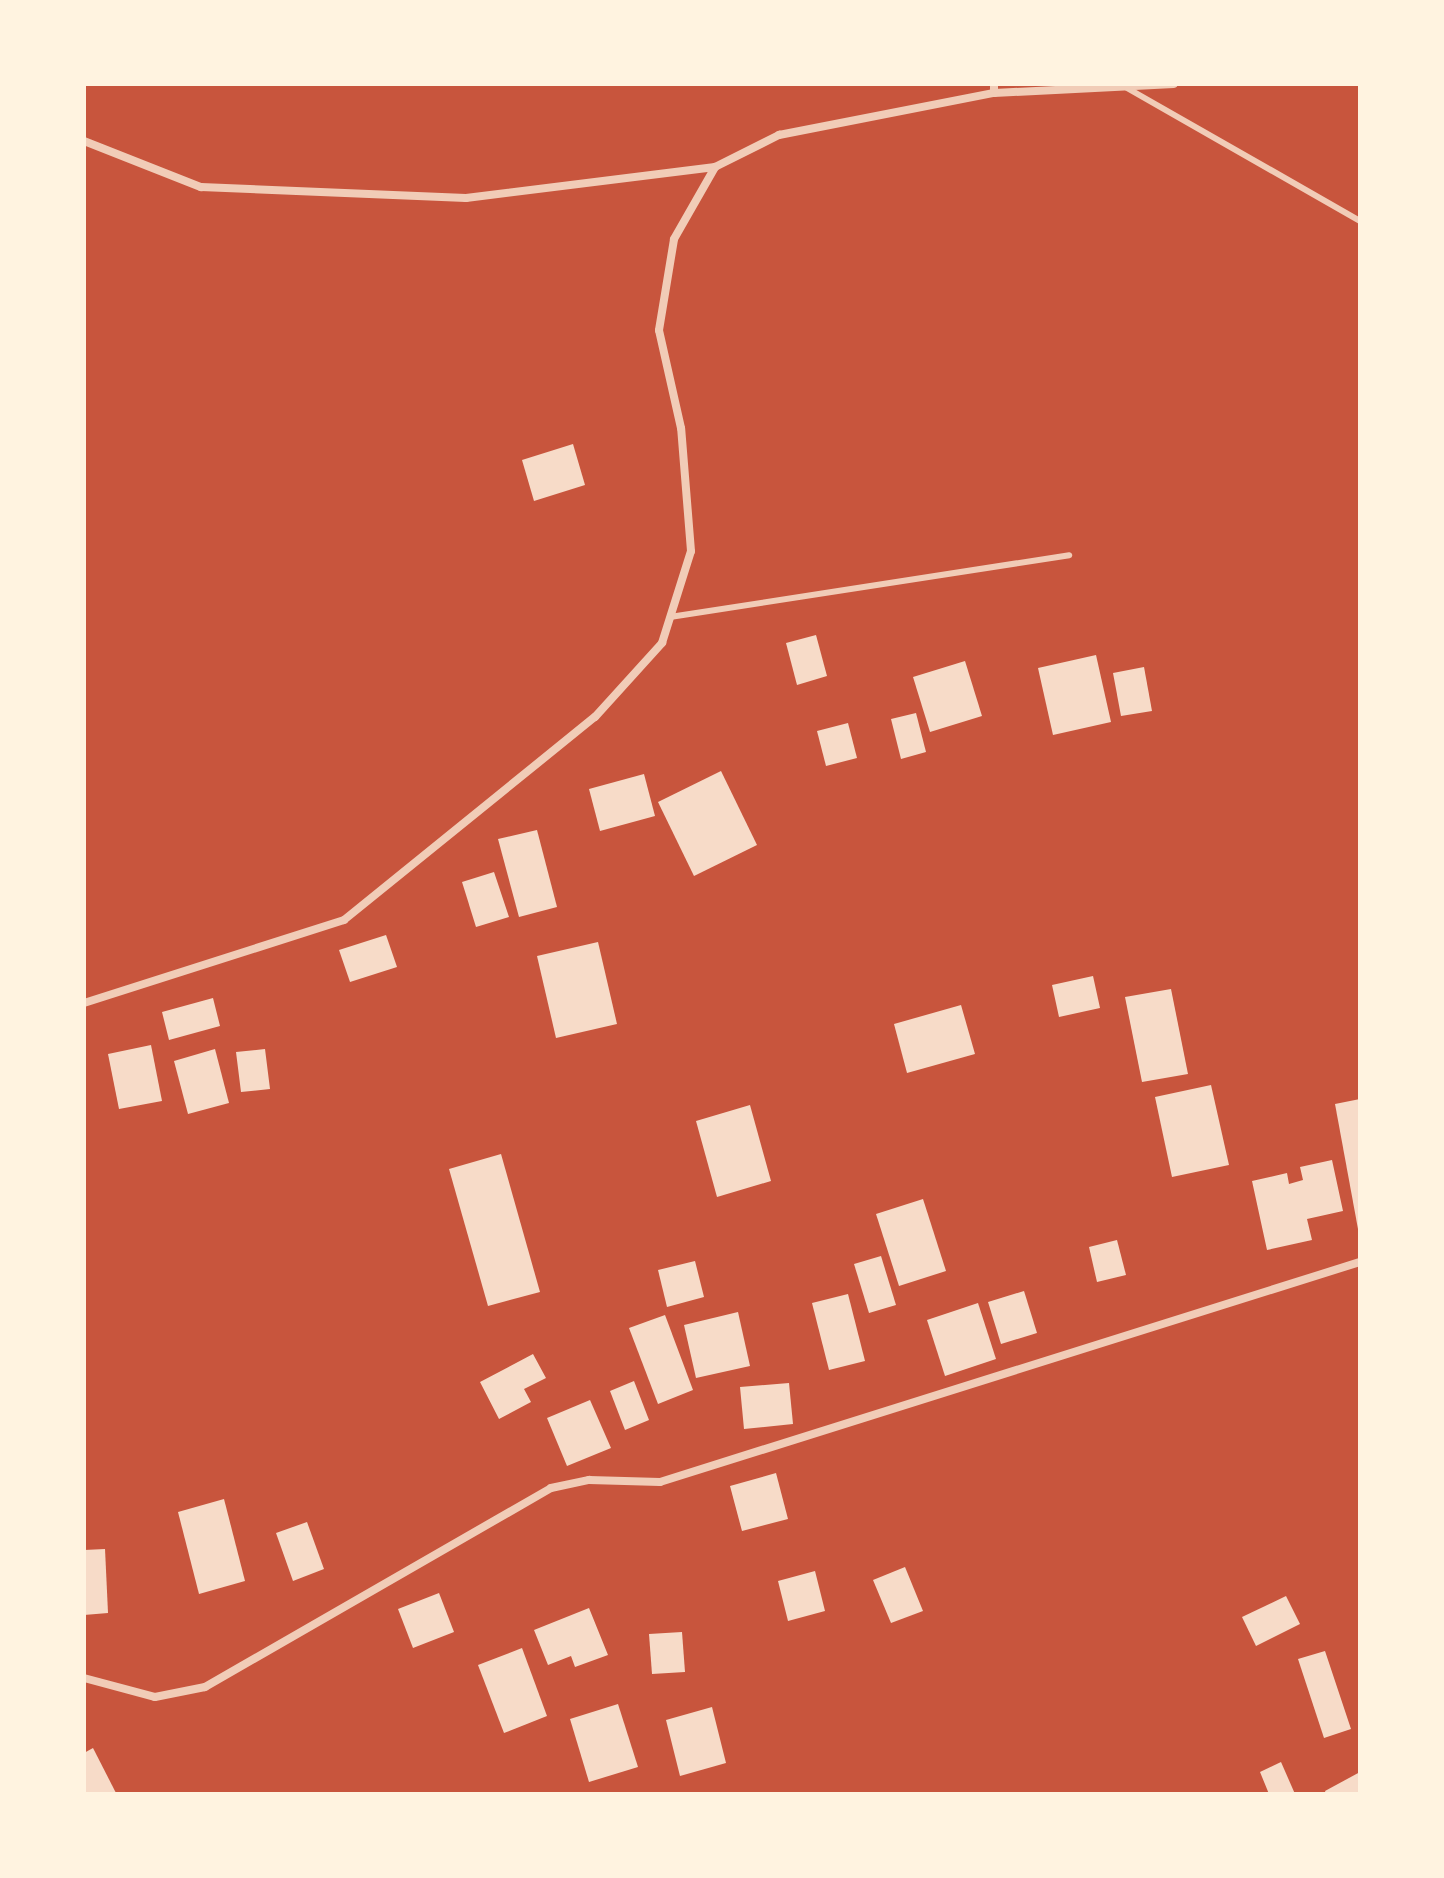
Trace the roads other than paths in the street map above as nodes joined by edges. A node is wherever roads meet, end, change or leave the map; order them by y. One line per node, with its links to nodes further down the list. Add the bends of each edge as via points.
1 (1174, 84): 2 (street)
2 (1124, 86): 3 (street); 6 (lane)
3 (994, 89): 5 (street, via 779,135)
4 (84, 141): 5 (street, via 201,187 466,198)
5 (715, 167): 8 (street, via 674,239 659,330 681,428 691,551)
6 (1360, 221)
7 (1069, 555): 8 (lane)
8 (670, 617): 9 (street, via 662,643 595,717 344,920)
9 (84, 1003)
10 (1360, 1262): 11 (street, via 660,1482 589,1480 551,1488 205,1687 155,1697)
11 (84, 1678)

